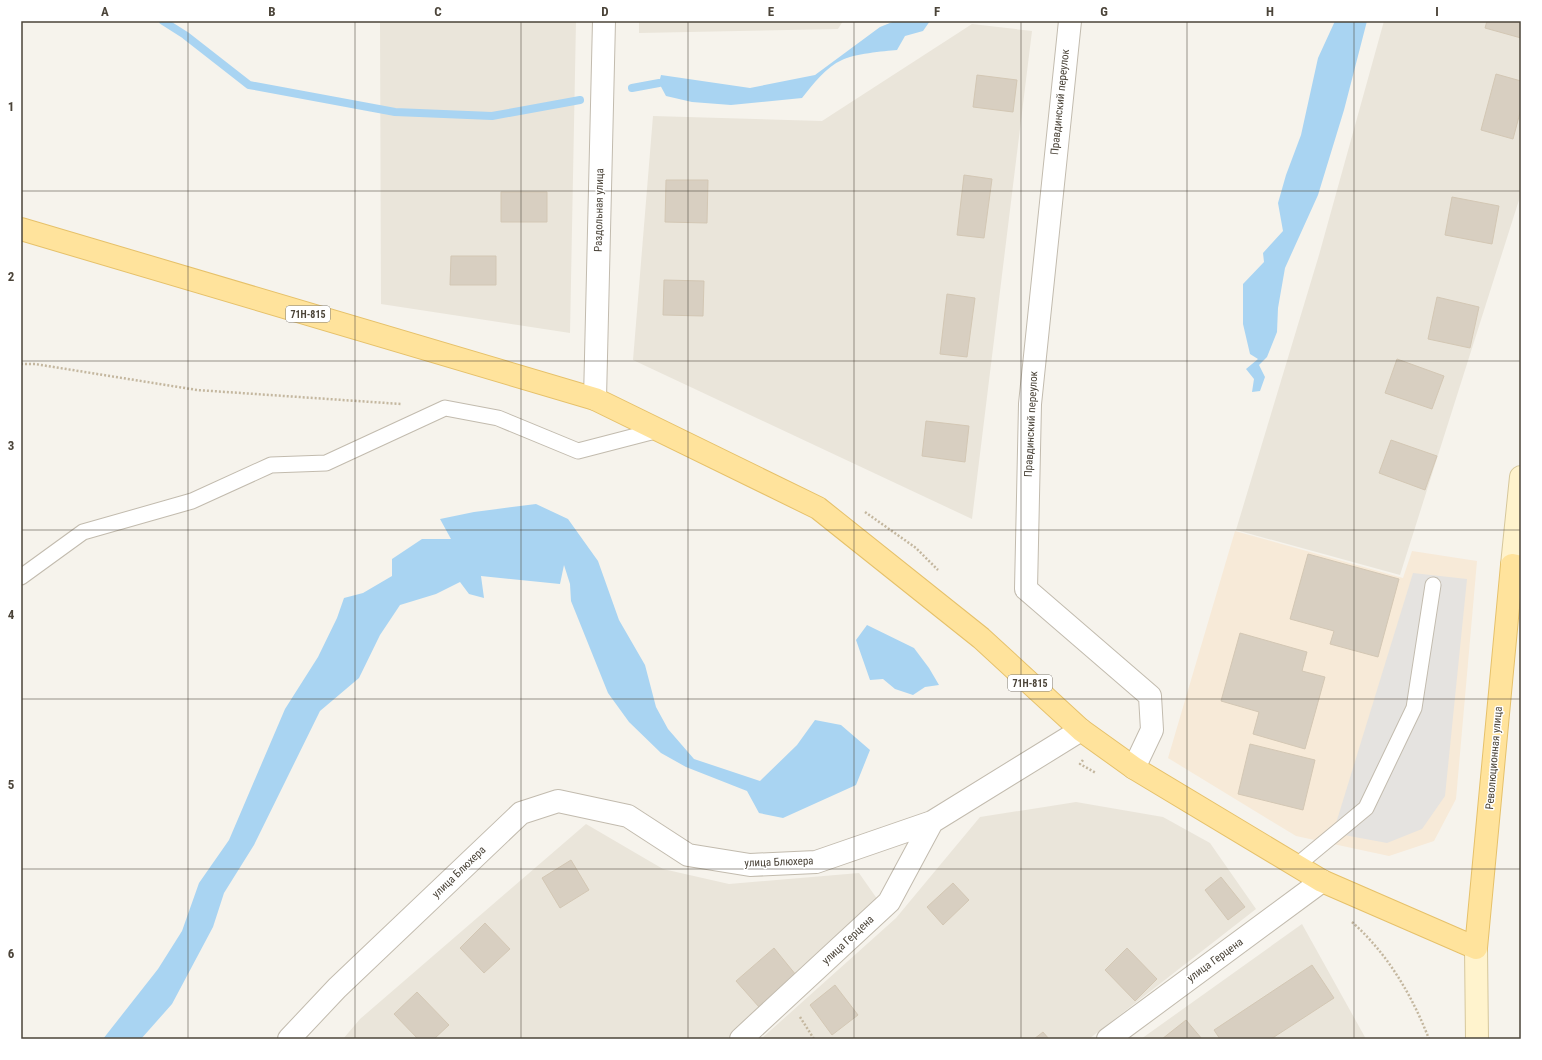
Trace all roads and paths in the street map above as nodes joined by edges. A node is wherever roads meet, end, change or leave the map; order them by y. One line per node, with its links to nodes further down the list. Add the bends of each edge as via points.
1 (604, 21): 5 (street, Раздольная улица)
2 (1070, 21): 13 (street, Правдинский переулок, via 1030,404 1026,589 1150,696 1152,730)
3 (21, 229): 5 (main road, 71Н-815)
4 (21, 364): 6 (path, via 35,364 197,390)
5 (596, 399): 7 (main road, 71Н-815)
6 (406, 404)
7 (659, 430): 10 (lane, via 578,451 498,418 445,408 326,463 271,465 192,500 83,532); 12 (main road, 71Н-815, via 818,508 981,638)
8 (1521, 477): 9 (street, Революционная улица)
9 (1516, 566): 17 (main road, Революционная улица)
10 (21, 577)
11 (1434, 585): 15 (lane, via 1414,708 1366,808)
12 (1081, 730): 13 (main road, 71Н-815); 14 (street, улица Блюхера)
13 (1134, 768): 15 (main road, 71Н-815)
14 (932, 822): 18 (street, улица Блюхера, via 816,862 750,865 688,855 628,816 558,801 521,813 337,988); 19 (street, улица Герцена, via 889,902)
15 (1296, 866): 16 (main road, 71Н-815)
16 (1322, 882): 17 (main road, 71Н-815); 20 (street, улица Герцена)
17 (1476, 948): 21 (street, Революционная улица)
18 (289, 1039)
19 (741, 1039)
20 (1108, 1039)
21 (1477, 1039)

